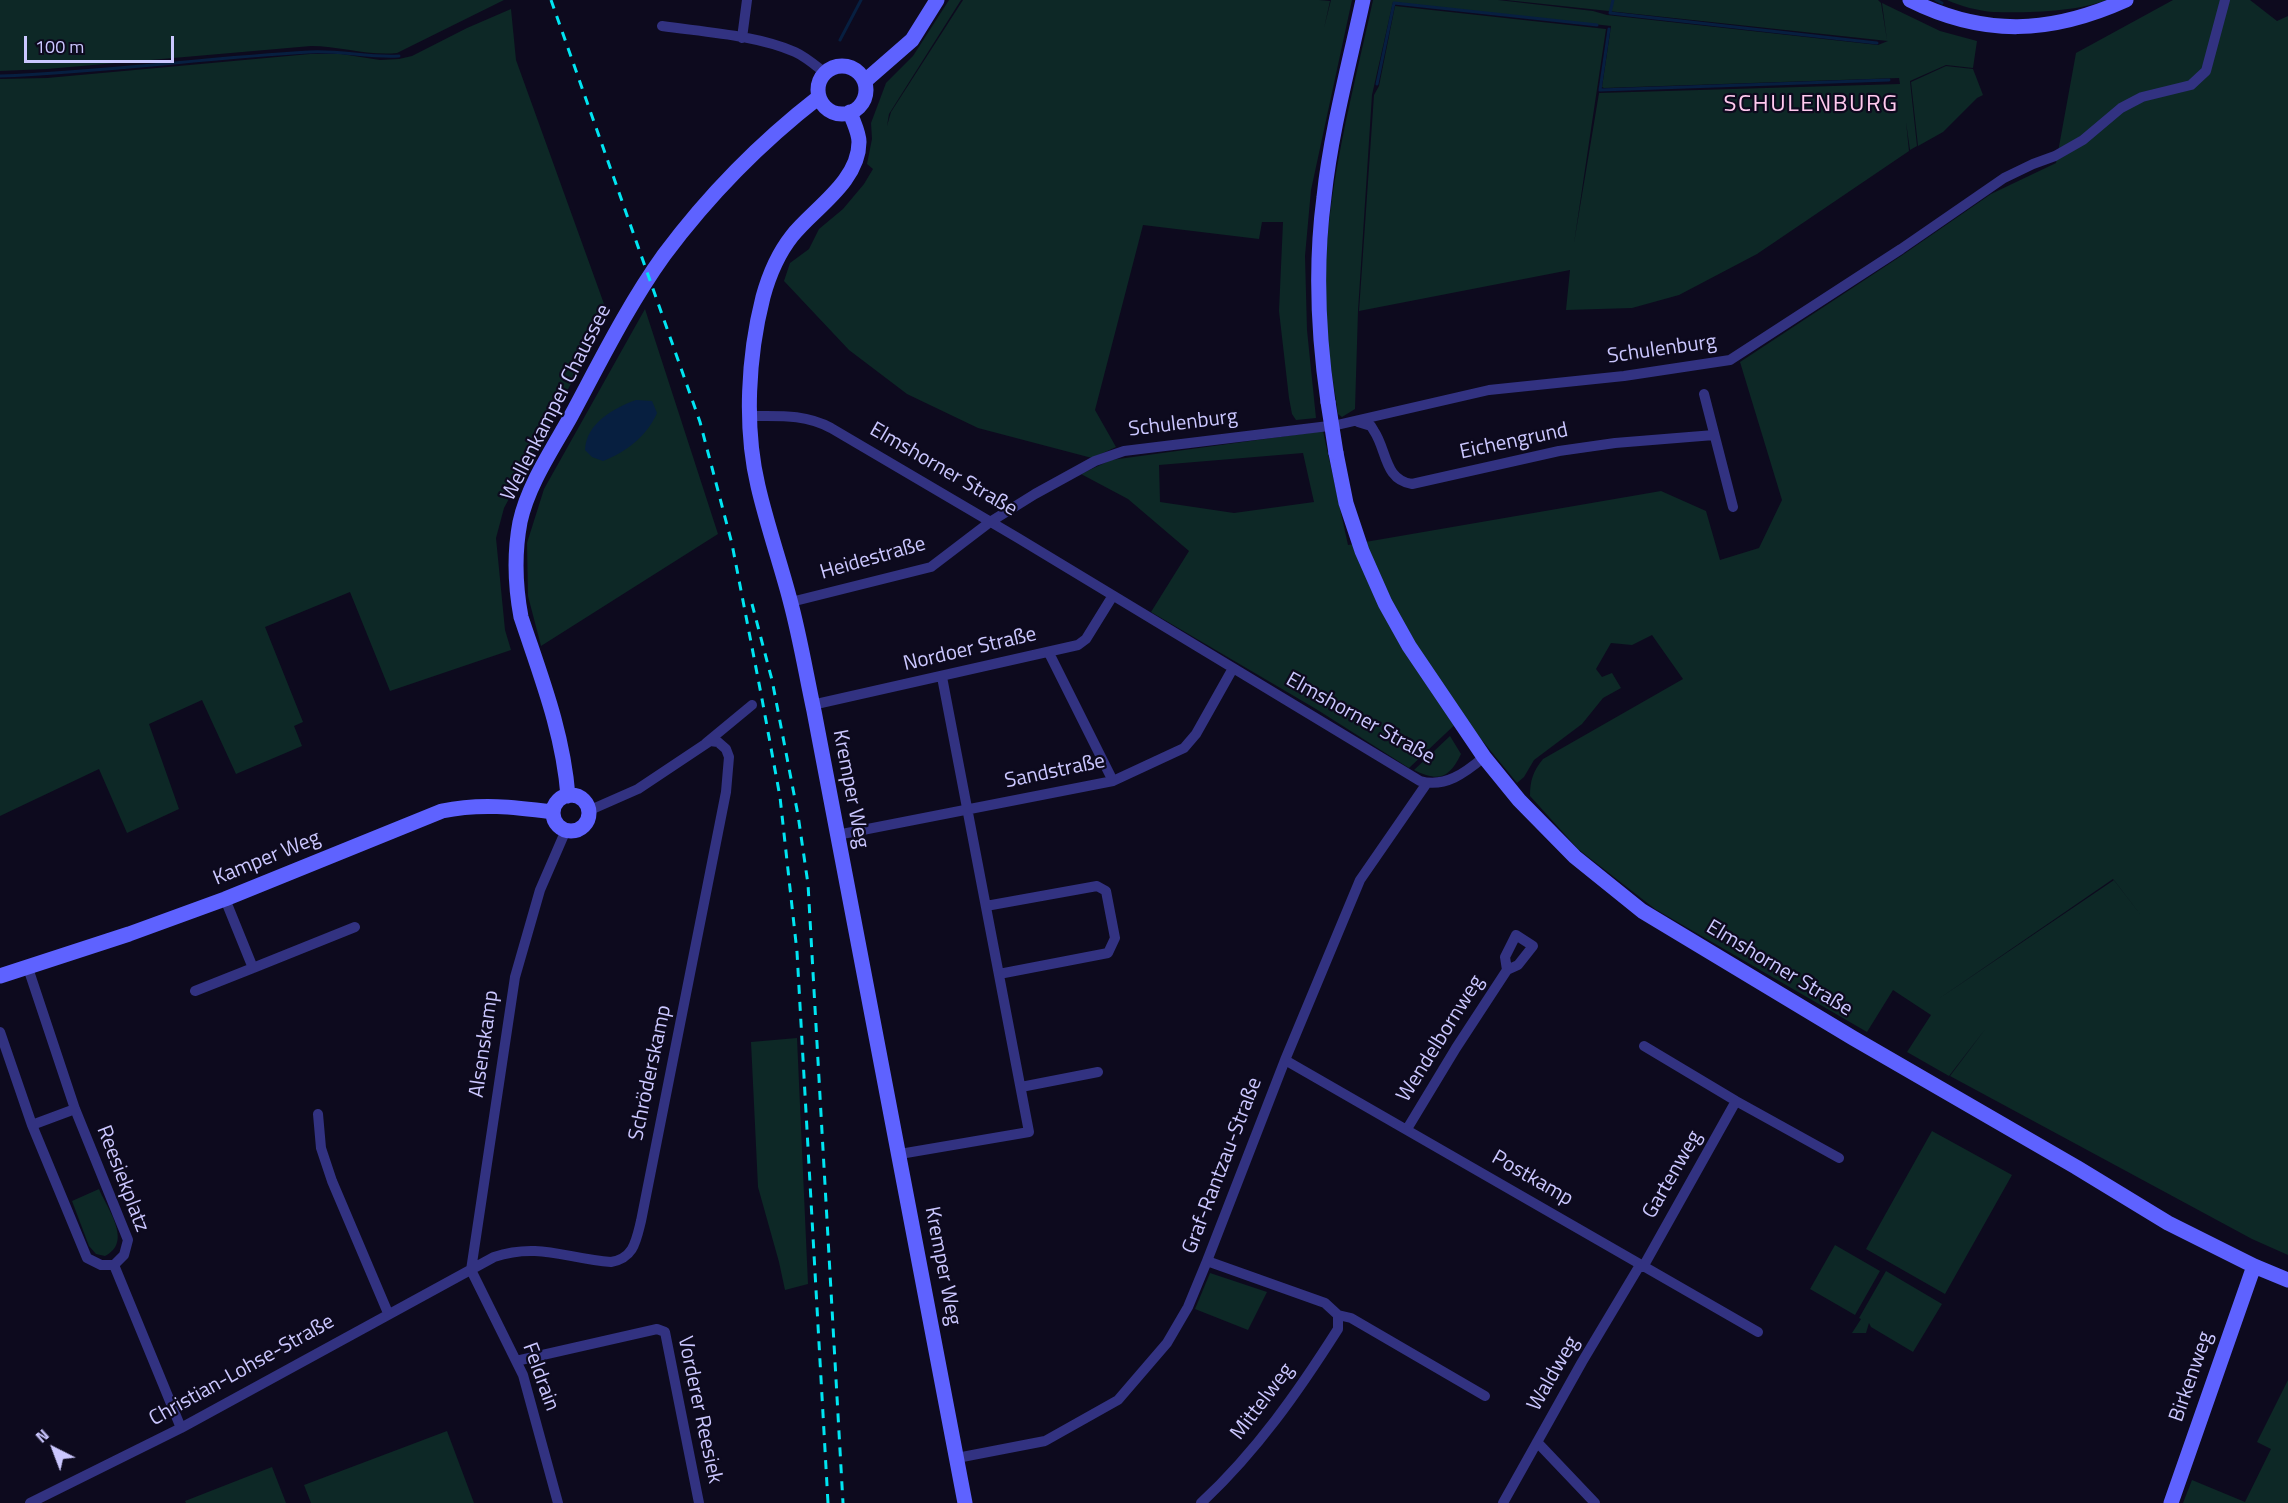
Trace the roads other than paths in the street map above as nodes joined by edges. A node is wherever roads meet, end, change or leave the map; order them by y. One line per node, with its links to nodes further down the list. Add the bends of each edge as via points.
1 (747, 0): 8 (street)
2 (937, 0): 10 (main road, via 912,40)
3 (1363, 0): 27 (main road, bridge, via 1323,197 1319,259 1319,317 1336,453 1346,503 1385,603)
4 (1910, 0): 5 (main road, via 1952,18 2017,28 2053,25)
5 (2126, 0)
6 (2225, 0): 15 (street, Schulenburg, via 2205,70 2191,85 2142,97 2121,108 2083,140 2004,178 1730,360 1634,375 1489,390)
7 (663, 26): 8 (street)
8 (742, 38): 9 (street, via 793,51)
9 (825, 73): 10 (main road, via 845,66 857,71); 11 (main road, via 819,84)
10 (865, 81): 12 (main road, via 863,101)
11 (819, 97): 12 (main road, via 831,111); 30 (main road, Wellenkamper Chaussee, via 759,146 663,256 617,330 531,490 520,520 515,555 521,617 558,728)
12 (850, 112): 14 (main road, Kremper Weg, via 859,143 852,168 792,236 769,276 753,341)
13 (1704, 394): 16 (street)
14 (751, 416): 18 (street, Elmshorner Straße, via 801,417 821,423); 20 (main road, Kremper Weg, via 758,487)
15 (1358, 422): 16 (street, Eichengrund, via 1371,426 1393,476 1412,484 1558,452); 18 (street, Schulenburg, via 1124,451 1074,472)
16 (1714, 435): 17 (street)
17 (1733, 507)
18 (990, 522): 19 (street, Elmshorner Straße); 20 (street, Heidestraße, via 931,567)
19 (1112, 597): 21 (street, Nordoer Straße, via 1082,643); 22 (street, Elmshorner Straße)
20 (790, 602): 25 (main road, Kremper Weg)
21 (1049, 653): 23 (street, Nordoer Straße); 28 (street)
22 (1232, 670): 28 (street, Sandstraße, via 1184,748); 29 (street, Elmshorner Straße)
23 (942, 677): 25 (street, Nordoer Straße); 31 (street)
24 (752, 705): 26 (street)
25 (812, 705): 35 (main road, Kremper Weg)
26 (710, 742): 32 (street, via 638,789); 61 (street, Schröderskamp, via 726,749 729,757 726,792 634,1247 627,1256 611,1262 522,1250 494,1257)
27 (1484, 758): 29 (street, Elmshorner Straße, via 1451,780); 60 (main road, Elmshorner Straße, via 1557,841 1642,911 2168,1223)
28 (1113, 781): 31 (street, Sandstraße)
29 (1427, 783): 47 (street, Graf-Rantzau-Straße, via 1360,880)
30 (568, 795): 32 (main road, via 581,799); 33 (main road, via 556,802)
31 (968, 809): 35 (street, Sandstraße); 37 (street)
32 (588, 811): 34 (main road, via 583,826)
33 (553, 812): 34 (main road, via 556,824); 36 (main road, Kamper Weg, via 494,805 442,812)
34 (566, 830): 61 (street, Alsenskamp, via 540,890 515,976)
35 (837, 835): 55 (main road, Kremper Weg)
36 (225, 899): 39 (main road, Kamper Weg); 40 (street)
37 (986, 906): 42 (street); 42 (street, via 1097,886 1106,891 1115,938 1108,952)
38 (355, 927): 40 (street)
39 (27, 968): 43 (main road, Kamper Weg); 51 (street, Reesiekplatz)
40 (253, 968): 44 (street)
41 (1508, 970): 54 (street, Wendelbornweg)
42 (999, 974): 49 (street)
43 (0, 976)
44 (195, 991)
45 (0, 1032): 53 (street)
46 (1644, 1046): 50 (street)
47 (1285, 1060): 54 (street, Postkamp); 57 (street, Graf-Rantzau-Straße)
48 (1098, 1072): 49 (street)
49 (1021, 1088): 55 (street, via 1029,1132)
50 (1736, 1101): 56 (street); 59 (street, Gartenweg)
51 (75, 1110): 53 (street, Reesiekplatz); 58 (street, Reesiekplatz, via 128,1240 124,1255)
52 (318, 1114): 63 (street, via 321,1148 332,1181)
53 (32, 1125): 58 (street, via 87,1258 101,1265)
54 (1407, 1129): 59 (street, Postkamp)
55 (900, 1154): 70 (main road, Kremper Weg)
56 (1839, 1158)
57 (1207, 1262): 64 (street, via 1325,1303); 70 (street, Graf-Rantzau-Straße, via 1167,1343 1118,1400 1045,1441)
58 (114, 1265): 68 (street)
59 (1641, 1266): 65 (street, Postkamp); 69 (street, Waldweg)
60 (2254, 1266): 62 (main road, Elmshorner Straße); 78 (main road, Birkenweg)
61 (471, 1270): 63 (street, Christian-Lohse-Straße); 66 (street, Feldrain)
62 (2288, 1280)
63 (388, 1313): 68 (street, Christian-Lohse-Straße)
64 (1338, 1316): 67 (street, via 1351,1318); 75 (street, Mittelweg, via 1338,1329 1292,1399 1245,1458)
65 (1758, 1332)
66 (516, 1360): 72 (street, Feldrain); 73 (street, Vorderer Reesiek, via 657,1329 665,1332)
67 (1485, 1396)
68 (181, 1428): 71 (street, Christian-Lohse-Straße)
69 (1537, 1442): 76 (street, Waldweg); 77 (street)
70 (957, 1458): 74 (main road, Kremper Weg)
71 (30, 1503)
72 (558, 1503)
73 (699, 1503)
74 (966, 1503)
75 (1201, 1503)
76 (1503, 1503)
77 (1595, 1503)
78 (2170, 1503)

